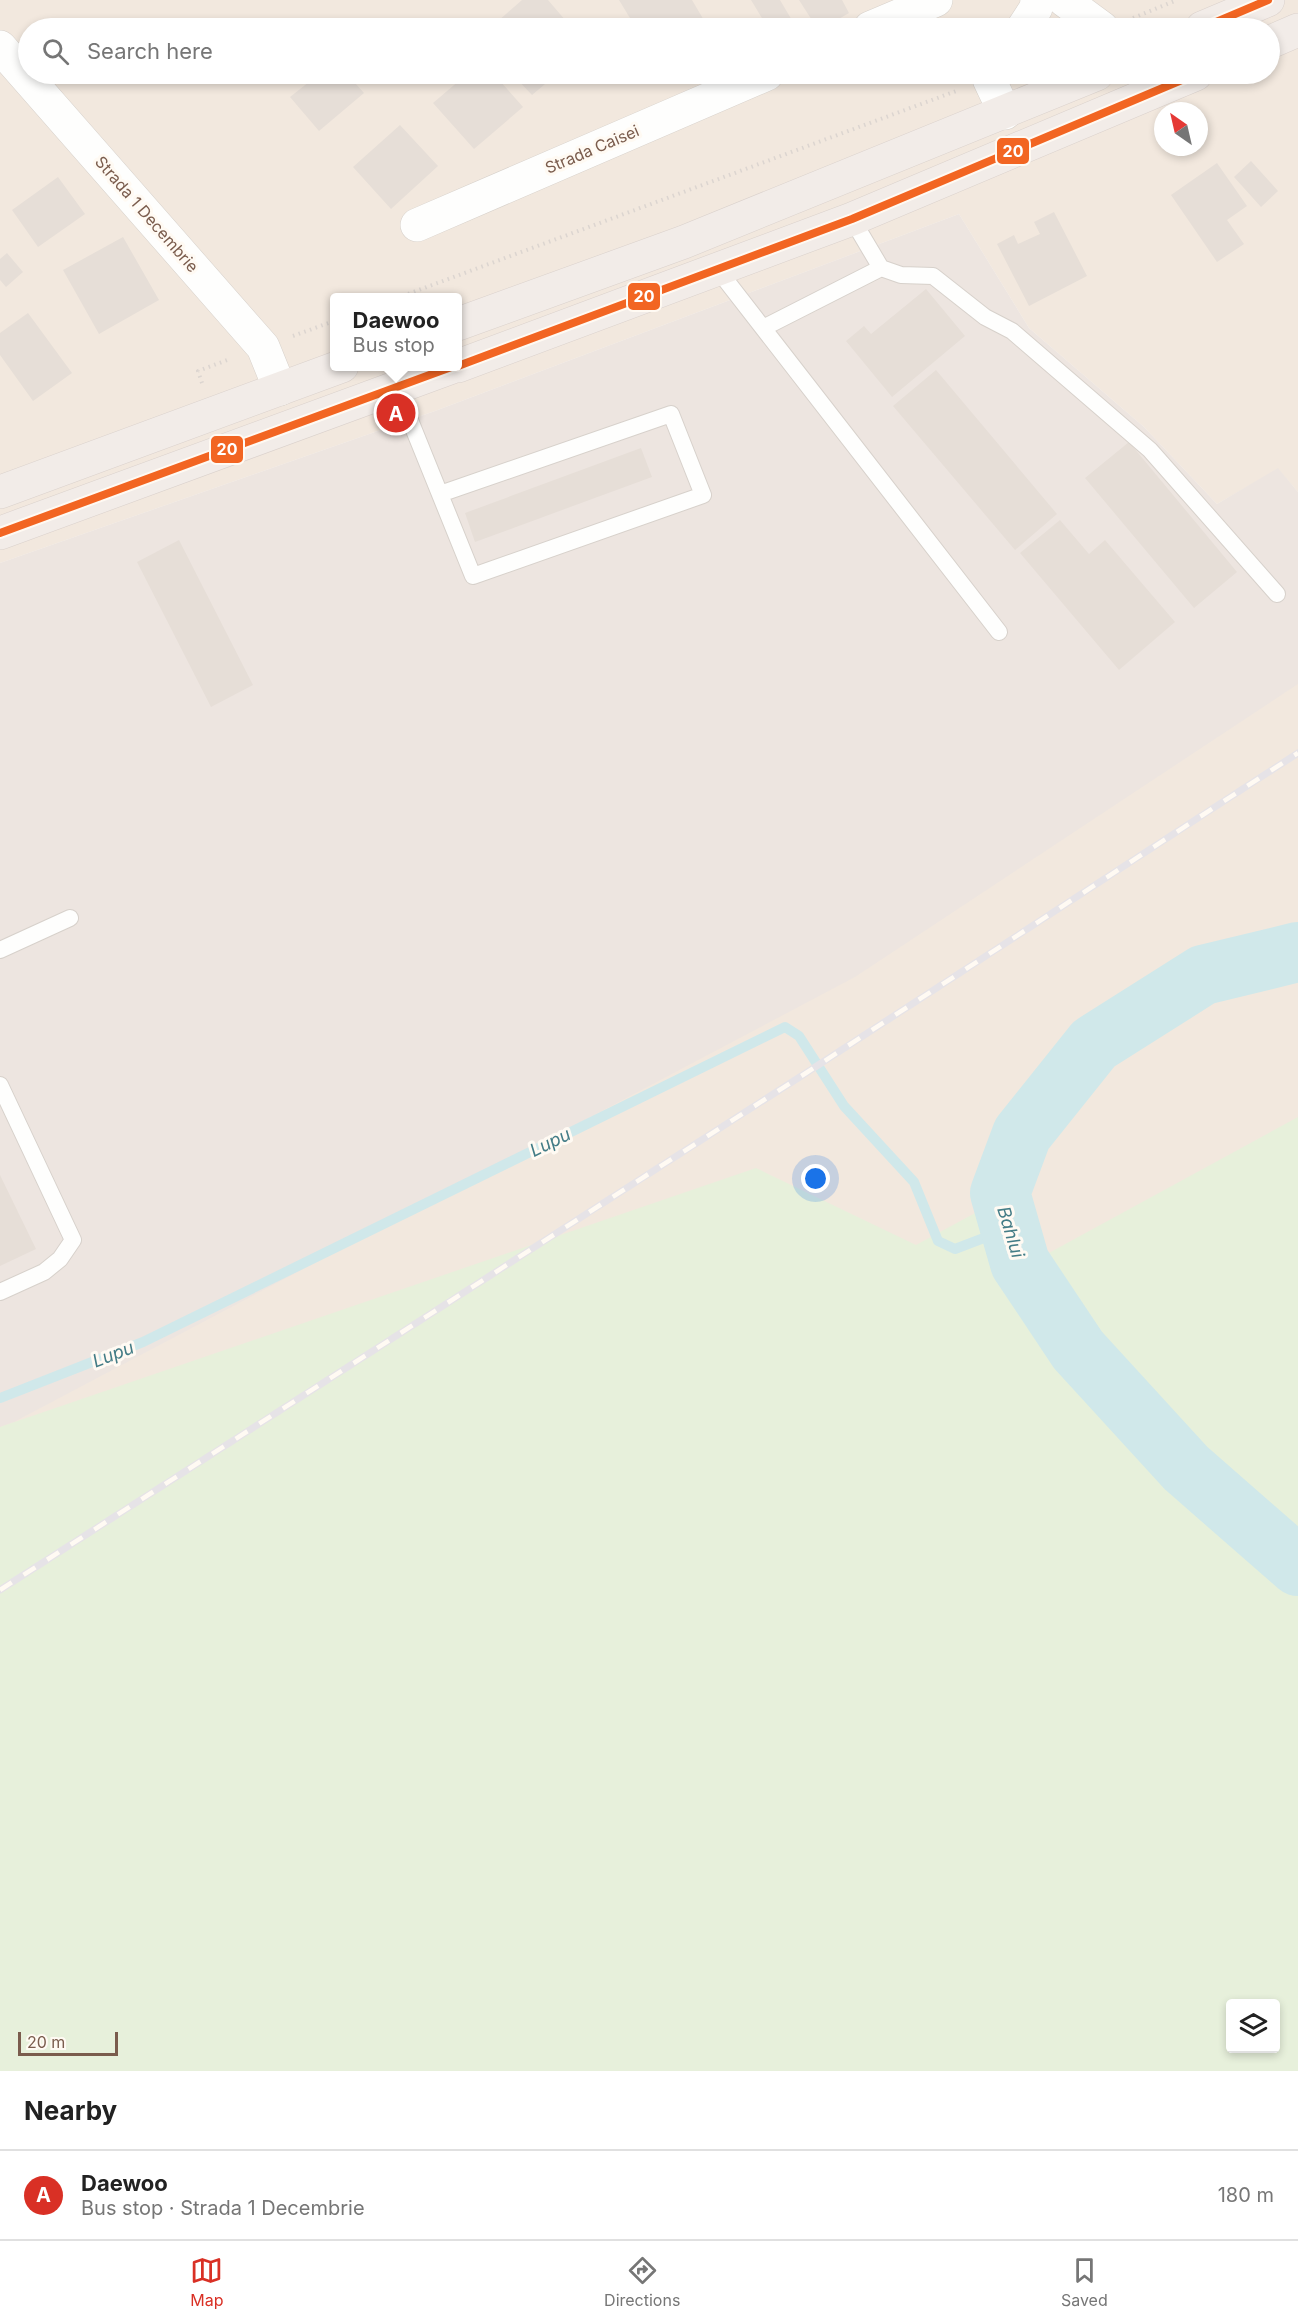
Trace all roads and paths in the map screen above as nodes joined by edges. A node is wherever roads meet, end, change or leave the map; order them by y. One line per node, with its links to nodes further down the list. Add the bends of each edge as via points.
1 (936, 0): 6 (street)
2 (1037, 0): 7 (street)
3 (1064, 0): 8 (street)
4 (1177, 0): 9 (path)
5 (1268, 0): 10 (highway)
6 (894, 18)
7 (1030, 18)
8 (1102, 18)
9 (1130, 18)
10 (1226, 18)
11 (1298, 30): 12 (highway)
12 (1280, 37)
13 (0, 47): 14 (street, Strada 1 Decembrie)
14 (18, 68)
15 (32, 84): 33 (street, Strada 1 Decembrie, via 263,347)
16 (743, 84): 23 (street, Strada Caisei)
17 (969, 84): 26 (path)
18 (994, 84): 21 (street)
19 (1073, 84): 21 (highway)
20 (1172, 84): 22 (highway)
21 (1005, 112): 27 (highway, via 684,242)
22 (852, 219): 24 (lane); 25 (highway)
23 (417, 225)
24 (881, 268): 28 (lane); 37 (lane, via 901,275 933,276 985,317 1012,331 1150,450)
25 (718, 270): 28 (lane); 29 (highway)
26 (408, 293)
27 (462, 323)
28 (763, 328): 38 (lane)
29 (462, 364)
30 (330, 370): 33 (highway)
31 (443, 371): 32 (highway)
32 (397, 388): 35 (lane); 36 (highway)
33 (280, 389): 34 (highway)
34 (0, 492)
35 (440, 494): 35 (lane, via 473,576 703,495 671,414)
36 (0, 533)
37 (1277, 594)
38 (999, 632)
39 (70, 918): 40 (lane)
40 (0, 950)
41 (0, 1085): 42 (lane, via 73,1239 60,1259 44,1272)
42 (0, 1292)

